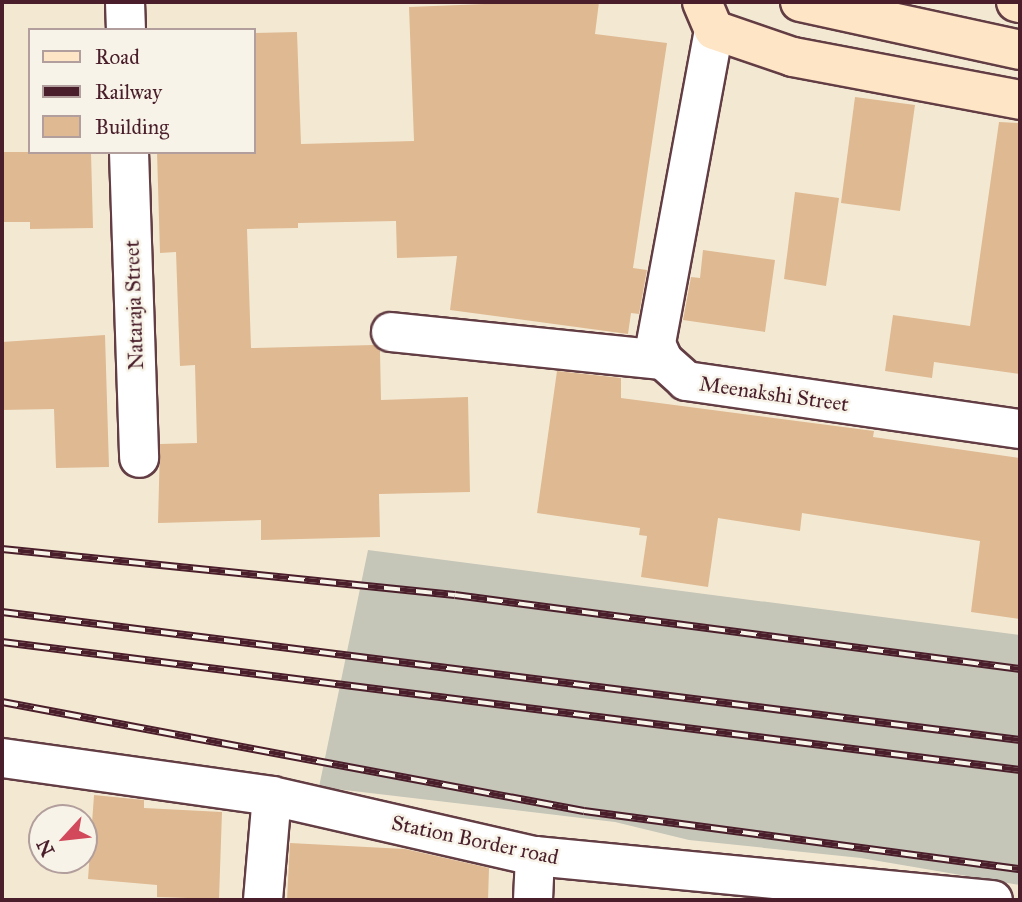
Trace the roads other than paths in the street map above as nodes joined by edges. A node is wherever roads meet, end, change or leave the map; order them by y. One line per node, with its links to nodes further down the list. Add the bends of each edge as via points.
1 (125, 2): 4 (street)
2 (800, 2): 5 (street)
3 (708, 16): 6 (street, via 793,57); 9 (street, via 656,344)
4 (126, 28)
5 (1020, 50)
6 (1020, 100)
7 (130, 154): 11 (street, Nataraja Street)
8 (391, 332): 9 (street)
9 (663, 360): 10 (street, Meenakshi Street, via 686,381)
10 (1020, 429)
11 (139, 458)
12 (2, 758): 13 (street, Station Border road)
13 (272, 796): 14 (street, Station Border road); 16 (street)
14 (535, 856): 15 (street, Station Border road); 17 (street)
15 (811, 892): 18 (street, Station Border road)
16 (263, 900)
17 (533, 900)
18 (993, 900)

